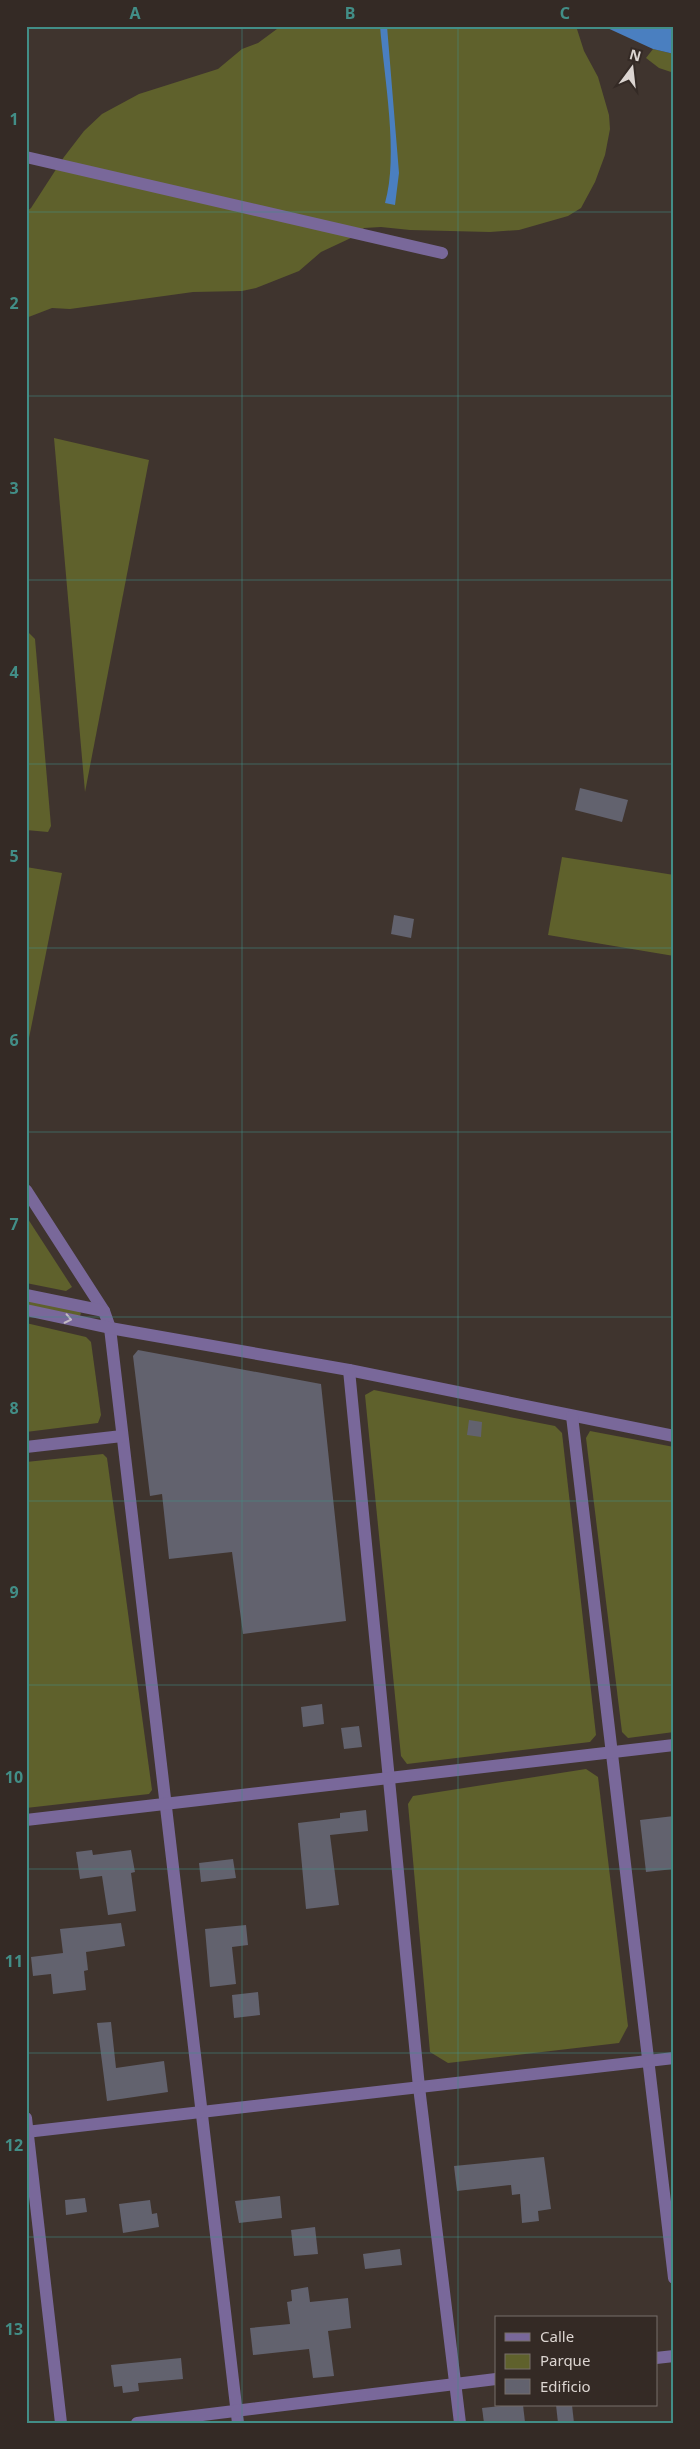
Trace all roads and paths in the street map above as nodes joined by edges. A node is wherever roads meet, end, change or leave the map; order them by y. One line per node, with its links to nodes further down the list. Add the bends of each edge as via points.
1 (26, 157): 2 (street)
2 (442, 253)
3 (26, 1190): 6 (street)
4 (26, 1295): 6 (street)
5 (26, 1310): 7 (street, one-way to 7)
6 (104, 1311): 7 (street)
7 (110, 1328): 8 (street); 10 (street)
8 (349, 1370): 9 (street); 15 (street)
9 (572, 1416): 11 (street); 14 (street)
10 (122, 1436): 12 (street); 16 (street)
11 (674, 1436)
12 (26, 1447)
13 (674, 1745): 14 (street)
14 (611, 1753): 15 (street); 19 (street)
15 (388, 1778): 16 (street); 20 (street)
16 (166, 1804): 17 (street); 21 (street)
17 (26, 1820)
18 (674, 2058): 19 (street)
19 (647, 2061): 20 (street); 24 (street)
20 (419, 2087): 21 (street); 28 (street)
21 (203, 2112): 23 (street); 29 (street)
22 (26, 2118): 23 (street)
23 (27, 2132): 30 (street)
24 (674, 2278)
25 (674, 2356): 26 (street)
26 (658, 2358)
27 (495, 2379): 28 (street)
28 (455, 2384): 29 (street); 32 (street)
29 (237, 2417): 31 (street)
30 (61, 2423)
31 (137, 2423)
32 (460, 2423)

